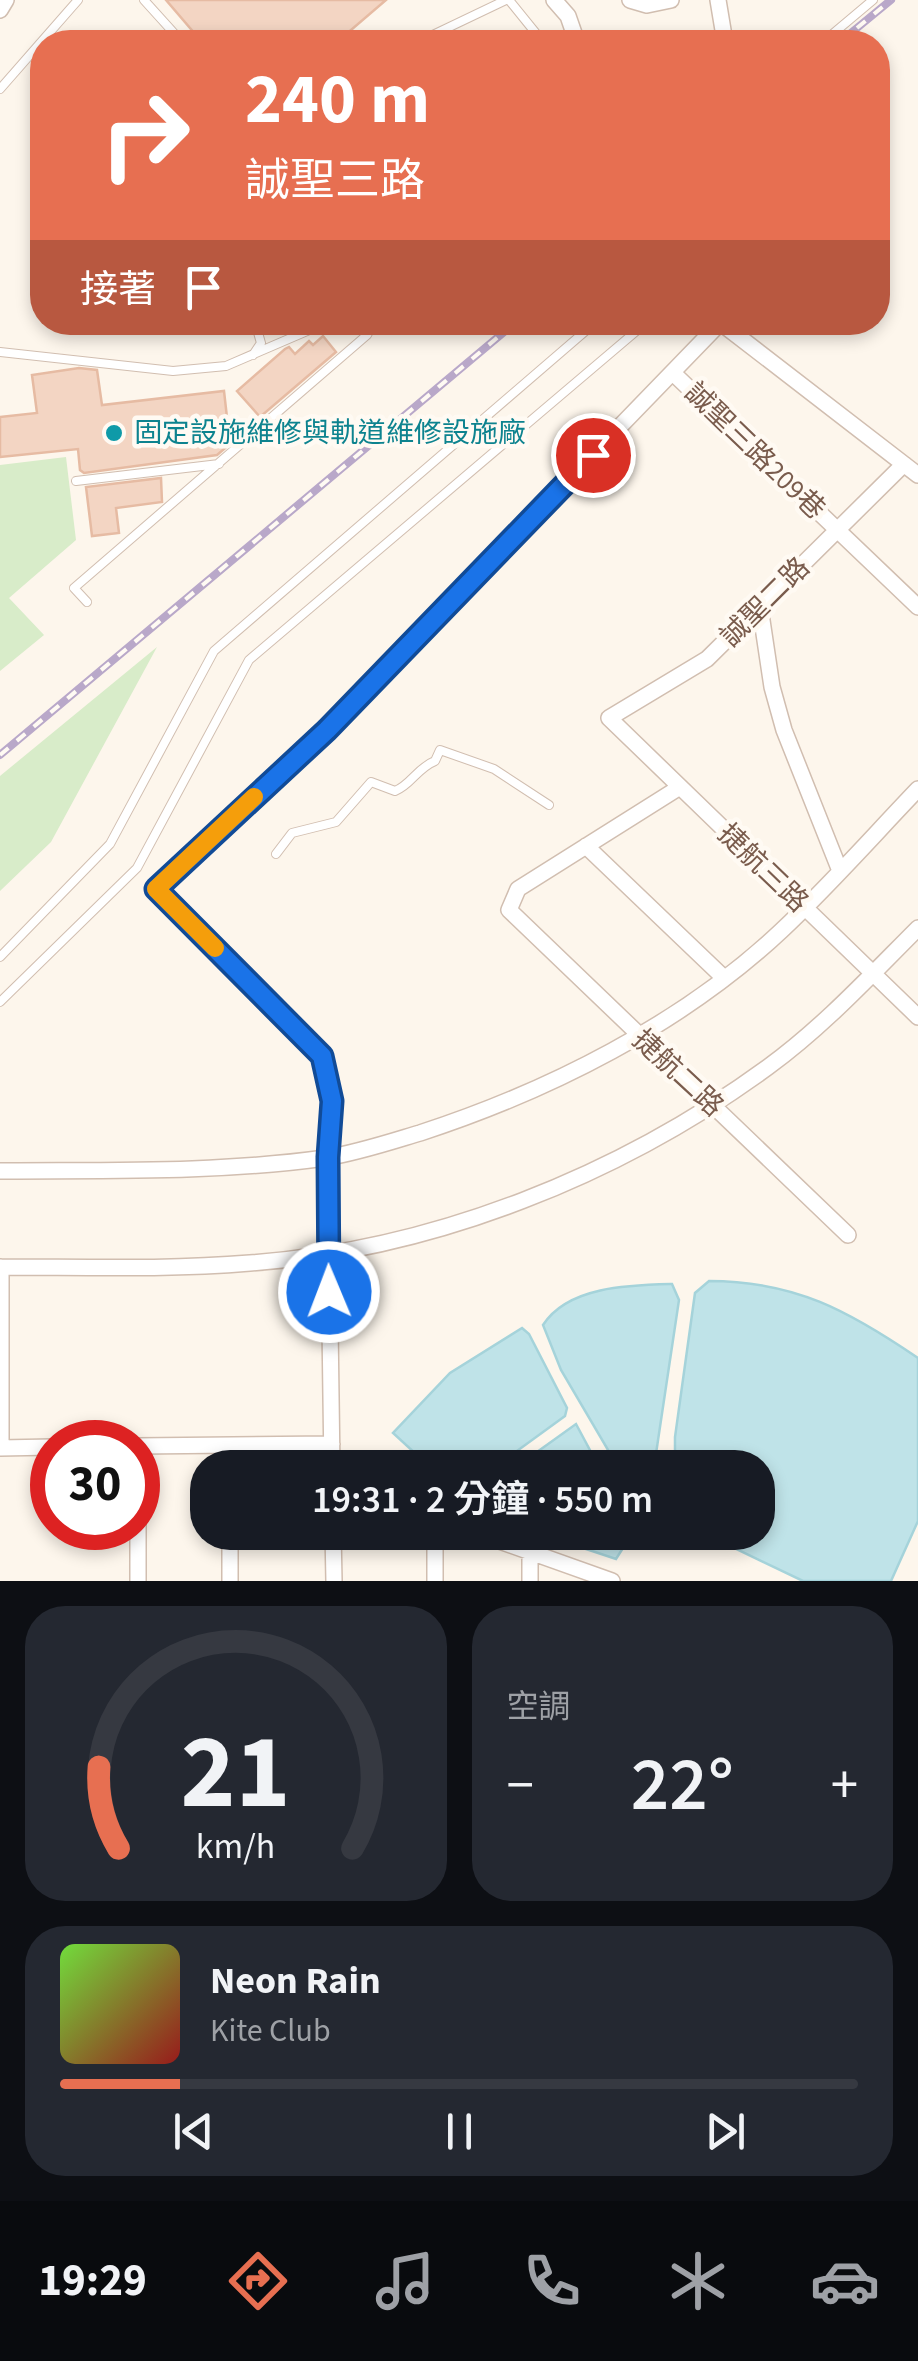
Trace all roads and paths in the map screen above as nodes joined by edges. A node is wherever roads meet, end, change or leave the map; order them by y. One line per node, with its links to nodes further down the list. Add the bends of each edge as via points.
1 (6, 0): 10 (street)
2 (78, 0): 11 (lane)
3 (144, 0): 12 (lane)
4 (507, 0): 13 (lane); 14 (lane)
5 (554, 0): 15 (street)
6 (630, 0): 7 (street)
7 (671, 0)
8 (718, 0): 16 (street)
9 (874, 0): 17 (lane)
10 (0, 10)
11 (52, 30)
12 (171, 30)
13 (443, 30)
14 (533, 30)
15 (573, 30)
16 (724, 30)
17 (838, 30)
18 (30, 55): 19 (lane)
19 (0, 90)
20 (259, 335): 28 (lane)
21 (298, 335): 28 (lane)
22 (368, 335): 30 (lane)
23 (581, 335): 47 (lane, via 214,651 110,844)
24 (632, 335): 50 (lane, via 249,660 136,868)
25 (709, 335): 29 (street)
26 (737, 335): 31 (street)
27 (0, 352): 28 (lane, via 173,371 226,366)
28 (253, 355)
29 (673, 373): 34 (street, 誠聖三路209巷); 54 (street, via 327,730 156,889 322,1056 332,1101)
30 (219, 464): 33 (lane); 35 (lane, via 74,588)
31 (904, 464): 32 (street); 34 (street, 誠聖二路)
32 (918, 475)
33 (76, 481)
34 (837, 529): 36 (street, 誠聖二路); 37 (street, 誠聖三路209巷)
35 (87, 602)
36 (760, 606): 38 (street, 誠聖二路, via 707,659); 44 (street, via 784,730)
37 (918, 607)
38 (609, 718): 39 (street, 捷航三路)
39 (680, 786): 42 (street); 45 (street, 捷航三路)
40 (918, 789): 44 (street)
41 (549, 805): 43 (lane, via 494,769 440,750 405,788 386,790 371,782 336,822 292,834)
42 (586, 846): 49 (street); 52 (street, 捷航二路, via 518,889 509,910)
43 (276, 854)
44 (840, 871): 45 (street)
45 (804, 907): 48 (street, 捷航三路); 49 (street)
46 (918, 928): 48 (street)
47 (0, 957)
48 (873, 974): 51 (street, 捷航三路); 53 (street, via 771,1065)
49 (723, 977): 52 (street)
50 (0, 1002)
51 (918, 1017)
52 (639, 1036): 53 (street, 捷航二路); 54 (street, via 461,1120)
53 (713, 1105): 56 (street, 捷航二路); 57 (street, via 553,1188 396,1240)
54 (328, 1157): 55 (street, via 167,1170); 57 (street)
55 (0, 1171)
56 (848, 1235)
57 (328, 1254): 58 (street, via 180,1267); 59 (street)
58 (0, 1267): 63 (street)
59 (332, 1444): 61 (street); 65 (street)
60 (160, 1446): 61 (street)
61 (230, 1446): 64 (street)
62 (30, 1447): 63 (street)
63 (1, 1448)
64 (230, 1450)
65 (332, 1450)
66 (138, 1550): 72 (street)
67 (230, 1550): 73 (street)
68 (333, 1550): 74 (street)
69 (435, 1550): 75 (street)
70 (524, 1550): 71 (street)
71 (530, 1552): 76 (street); 77 (street)
72 (138, 1581)
73 (230, 1581)
74 (334, 1581)
75 (435, 1581)
76 (530, 1581)
77 (612, 1581)

